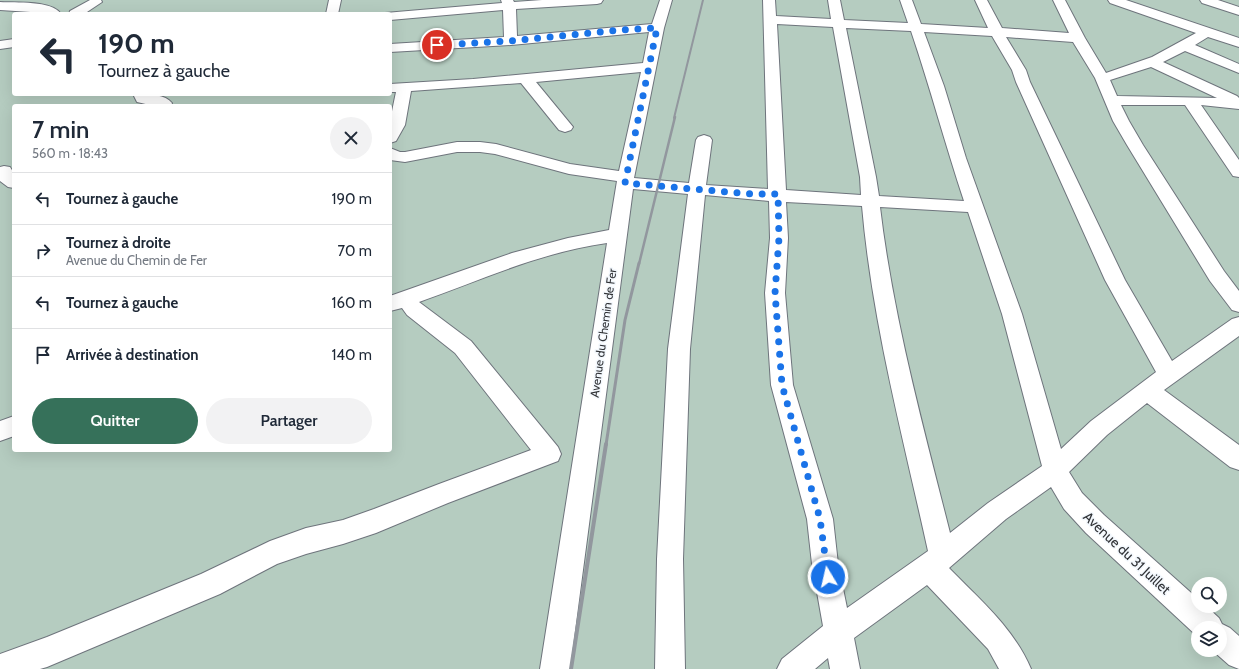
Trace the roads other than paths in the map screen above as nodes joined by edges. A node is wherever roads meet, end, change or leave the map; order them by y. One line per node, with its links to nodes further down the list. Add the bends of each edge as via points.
1 (335, 0): 17 (street)
2 (597, 0): 10 (street)
3 (666, 0): 21 (street, Avenue du Chemin de Fer)
4 (834, 0): 19 (street)
5 (906, 0): 20 (street, Avenue du 31 Juillet)
6 (981, 0): 22 (street)
7 (1059, 0): 24 (street)
8 (1114, 0): 23 (street)
9 (1206, 0): 14 (street)
10 (508, 3): 18 (street); 25 (street)
11 (97, 5): 16 (street)
12 (0, 6): 15 (street, via 42,8)
13 (770, 10): 19 (street); 51 (street)
14 (1239, 11)
15 (51, 12)
16 (80, 12)
17 (332, 12)
18 (392, 16)
19 (839, 23): 20 (street); 52 (street)
20 (915, 27): 22 (street); 53 (street, Avenue du 31 Juillet, via 937,86)
21 (657, 28): 25 (street); 32 (street, Avenue du Chemin de Fer)
22 (997, 32): 24 (street); 58 (street, via 1019,70 1115,280)
23 (1207, 32): 27 (street); 29 (street)
24 (1078, 38): 35 (street)
25 (511, 41): 30 (street)
26 (12, 43): 28 (street)
27 (1239, 43)
28 (0, 45)
29 (1185, 46): 31 (street); 33 (street)
30 (392, 48)
31 (1152, 62): 35 (street); 40 (street)
32 (649, 67): 34 (street); 46 (street, Avenue du Chemin de Fer)
33 (1239, 69)
34 (525, 78): 36 (street); 42 (street)
35 (1102, 78): 38 (street)
36 (397, 87): 43 (street, via 397,125)
37 (141, 96): 41 (street, via 142,99 161,101)
38 (1113, 100): 39 (street); 56 (street, via 1121,122 1135,146 1217,276)
39 (1190, 101): 40 (street); 48 (street)
40 (1239, 103)
41 (163, 104)
42 (565, 127)
43 (392, 134)
44 (704, 140): 50 (street)
45 (392, 157): 47 (street, via 480,146 569,170)
46 (631, 158): 47 (street); 49 (street, Avenue du Chemin de Fer)
47 (590, 171): 49 (street)
48 (1239, 172)
49 (625, 180): 50 (street); 54 (street, Avenue du Chemin de Fer)
50 (697, 189): 51 (street); 71 (street, via 679,349 670,559)
51 (778, 194): 52 (street); 66 (street, via 779,238 775,293 782,385 820,519 825,564)
52 (871, 201): 53 (street); 64 (street, via 876,246)
53 (975, 207): 63 (street, Avenue du 31 Juillet, via 1012,314)
54 (617, 234): 55 (street, via 559,247 489,268); 70 (street, Avenue du Chemin de Fer)
55 (398, 301): 69 (street, via 463,347 549,454 376,521 270,554 210,584)
56 (1239, 305)
57 (1236, 331): 58 (street)
58 (1169, 374): 59 (street)
59 (1147, 390): 62 (street); 63 (street, via 1099,428)
60 (12, 427): 61 (street)
61 (0, 431)
62 (1239, 459)
63 (1055, 470): 64 (street, via 997,510); 65 (street, Avenue du 31 Juillet, via 1073,500 1095,524)
64 (935, 561): 66 (street); 74 (street, via 998,639)
65 (1201, 621)
66 (838, 632): 72 (street); 73 (street)
67 (1227, 644): 68 (street)
68 (1239, 655)
69 (0, 669)
70 (555, 669)
71 (670, 669)
72 (792, 669)
73 (846, 669)
74 (1016, 669)

